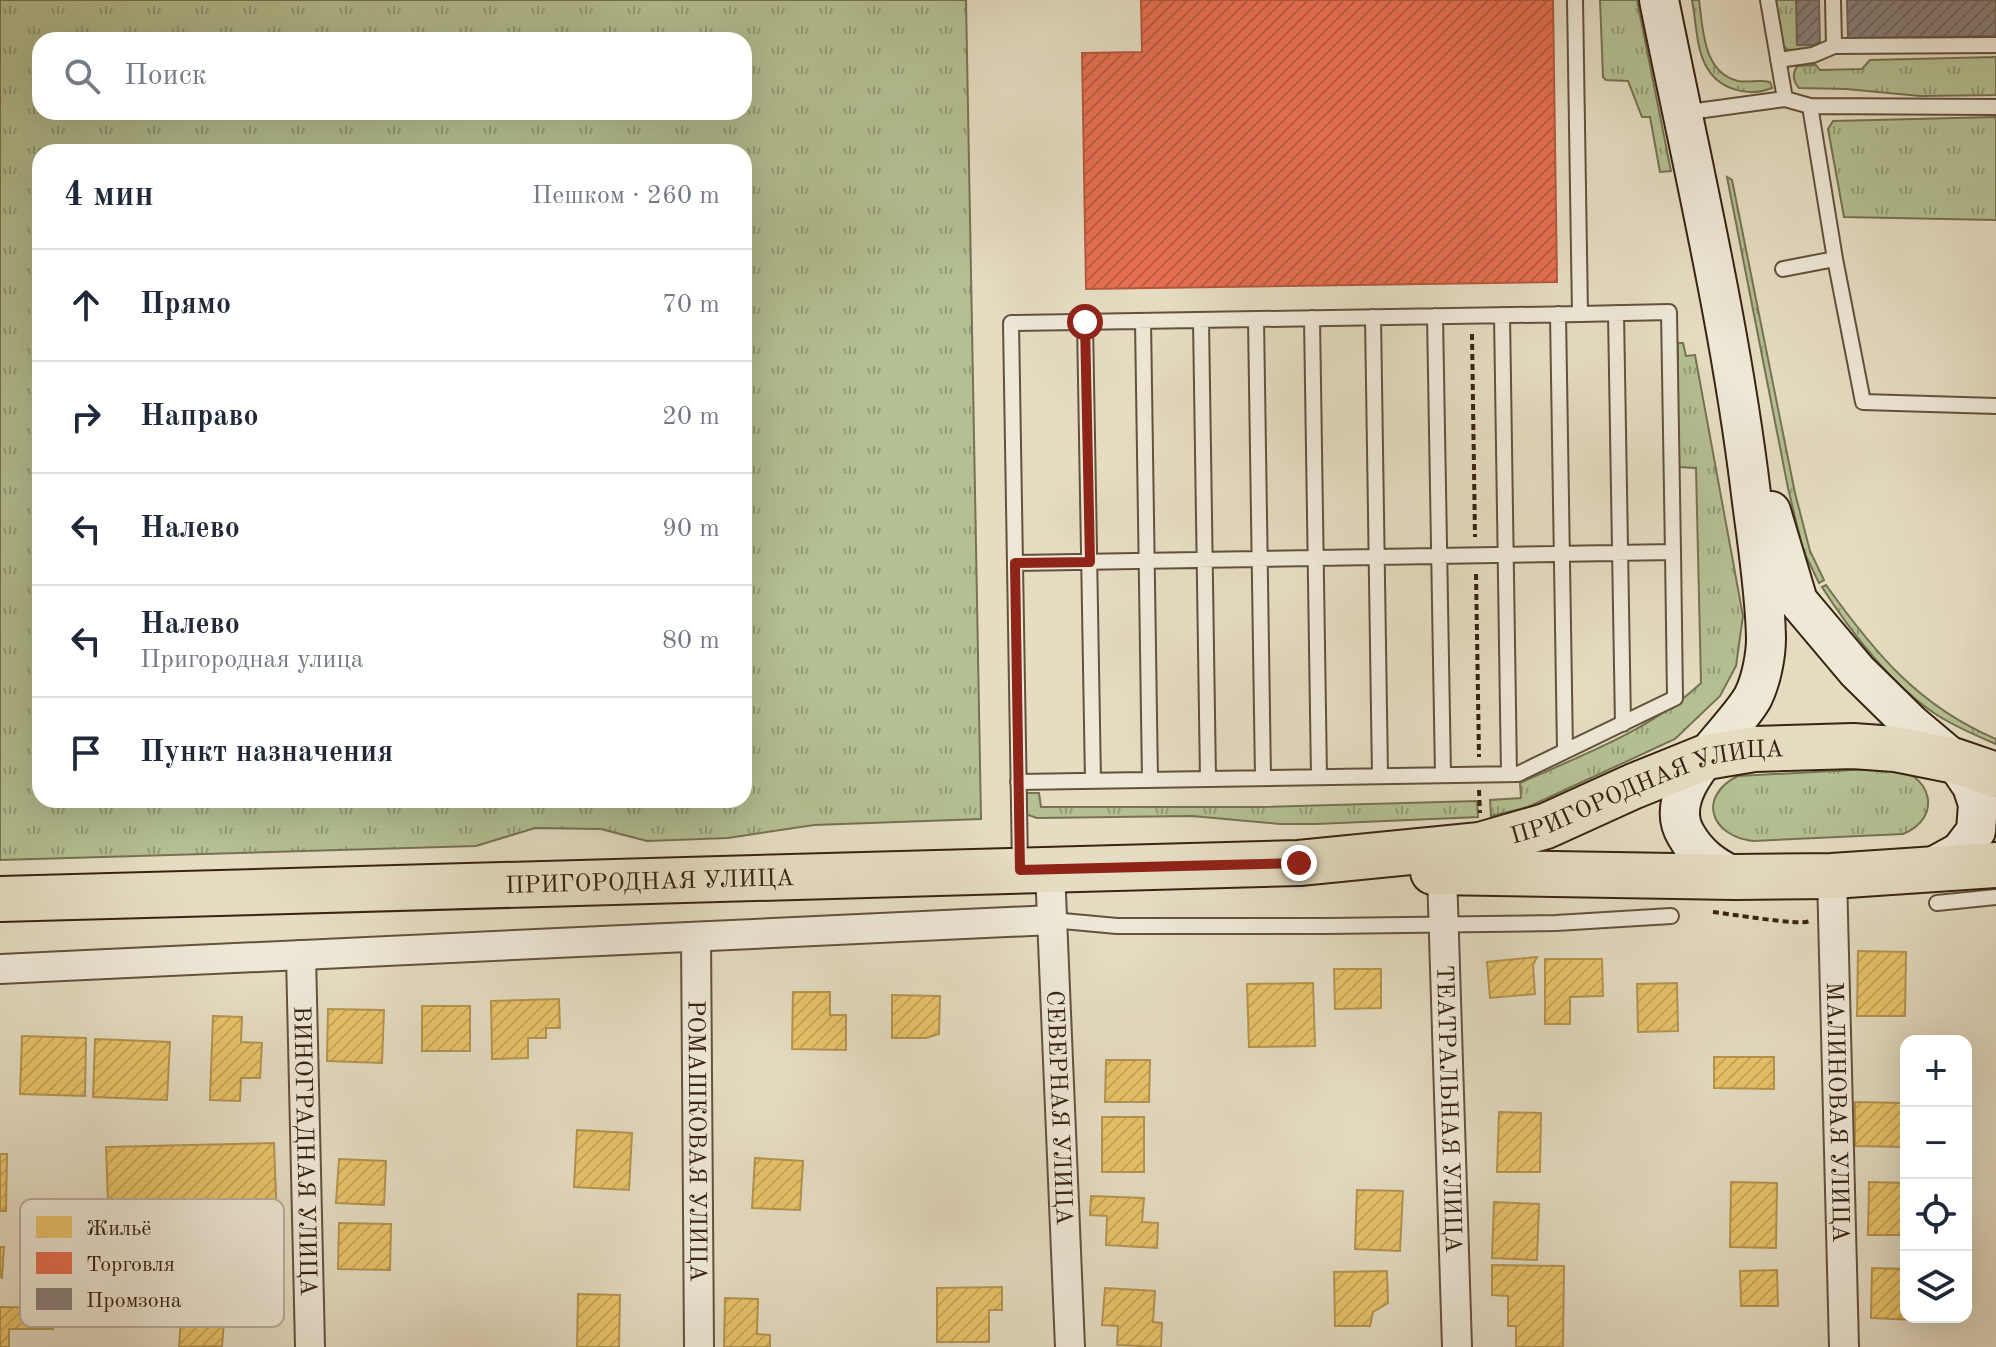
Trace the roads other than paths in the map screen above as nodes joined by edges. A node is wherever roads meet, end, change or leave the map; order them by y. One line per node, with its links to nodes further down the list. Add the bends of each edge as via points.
1 (1575, 0): 16 (lane)
2 (1659, 0): 11 (street)
3 (1768, 0): 7 (lane)
4 (1833, 0): 6 (lane)
5 (1996, 45): 6 (lane)
6 (1834, 46): 7 (lane)
7 (1778, 60): 8 (lane)
8 (1785, 99): 9 (lane); 11 (lane)
9 (1810, 106): 10 (lane); 12 (lane)
10 (1996, 107)
11 (1682, 113): 26 (street)
12 (1835, 259): 13 (lane); 25 (lane, via 1863,402)
13 (1783, 269)
14 (1616, 313): 16 (lane); 27 (lane, via 1669,312); 28 (lane)
15 (1558, 314): 16 (lane); 17 (lane); 29 (lane)
16 (1580, 314)
17 (1502, 315): 18 (lane); 30 (lane)
18 (1435, 316): 19 (lane); 31 (lane)
19 (1373, 317): 20 (lane); 32 (lane)
20 (1312, 318): 21 (lane); 33 (lane)
21 (1256, 319): 22 (lane); 34 (lane)
22 (1201, 320): 23 (lane); 35 (lane)
23 (1143, 321): 24 (lane); 36 (lane)
24 (1085, 322): 37 (lane); 38 (lane, via 1011,323)
25 (1996, 406)
26 (1741, 412): 41 (street, via 1766,651 1754,695); 42 (street, via 1798,601 1857,671)
27 (1673, 552): 28 (lane); 39 (lane, via 1675,698)
28 (1620, 553): 29 (lane); 39 (lane)
29 (1562, 554): 30 (lane); 40 (lane)
30 (1506, 555): 31 (lane); 43 (lane)
31 (1439, 556): 32 (lane); 44 (lane)
32 (1377, 557): 33 (lane); 46 (lane)
33 (1316, 558): 34 (lane); 47 (lane)
34 (1260, 559): 35 (lane); 48 (lane)
35 (1205, 560): 36 (lane); 49 (lane)
36 (1147, 561): 37 (lane); 50 (lane)
37 (1090, 562): 38 (lane); 51 (lane)
38 (1015, 563): 52 (lane)
39 (1623, 724): 40 (lane)
40 (1565, 751): 43 (lane)
41 (1706, 757): 42 (main road, ПРИГОРОДНАЯ УЛИЦА, via 1754,749 1853,746); 53 (main road, ПРИГОРОДНАЯ УЛИЦА, via 1546,826 1480,845); 57 (street, via 1679,803 1680,826 1712,865)
42 (1955, 761): 45 (main road, ПРИГОРОДНАЯ УЛИЦА); 58 (street, via 1978,804 1976,831)
43 (1509, 774): 44 (lane)
44 (1443, 775): 46 (lane)
45 (1996, 775)
46 (1380, 776): 47 (lane)
47 (1319, 777): 48 (lane)
48 (1263, 778): 49 (lane)
49 (1208, 779): 50 (lane)
50 (1150, 780): 51 (lane)
51 (1093, 781): 52 (lane)
52 (1018, 782): 55 (lane)
53 (1299, 863): 55 (main road, ПРИГОРОДНАЯ УЛИЦА); 56 (main road, ПРИГОРОДНАЯ УЛИЦА)
54 (1996, 865): 58 (main road, ПРИГОРОДНАЯ УЛИЦА)
55 (1035, 870): 61 (main road, ПРИГОРОДНАЯ УЛИЦА); 63 (street, СЕВЕРНАЯ УЛИЦА)
56 (1442, 873): 57 (main road, ПРИГОРОДНАЯ УЛИЦА); 64 (street, ТЕАТРАЛЬНАЯ УЛИЦА)
57 (1735, 877): 59 (main road, ПРИГОРОДНАЯ УЛИЦА)
58 (1933, 886): 59 (main road, ПРИГОРОДНАЯ УЛИЦА); 60 (lane)
59 (1832, 893): 72 (street, МАЛИНОВАЯ УЛИЦА)
60 (1996, 897)
61 (0, 899)
62 (1671, 916): 64 (lane)
63 (1052, 920): 64 (lane, via 1117,926); 65 (street); 70 (street, СЕВЕРНАЯ УЛИЦА)
64 (1444, 923): 71 (street, ТЕАТРАЛЬНАЯ УЛИЦА)
65 (696, 937): 66 (street); 69 (street, РОМАШКОВАЯ УЛИЦА)
66 (301, 955): 67 (street); 68 (street, ВИНОГРАДНАЯ УЛИЦА)
67 (0, 969)
68 (310, 1347)
69 (699, 1347)
70 (1070, 1347)
71 (1457, 1347)
72 (1844, 1347)

